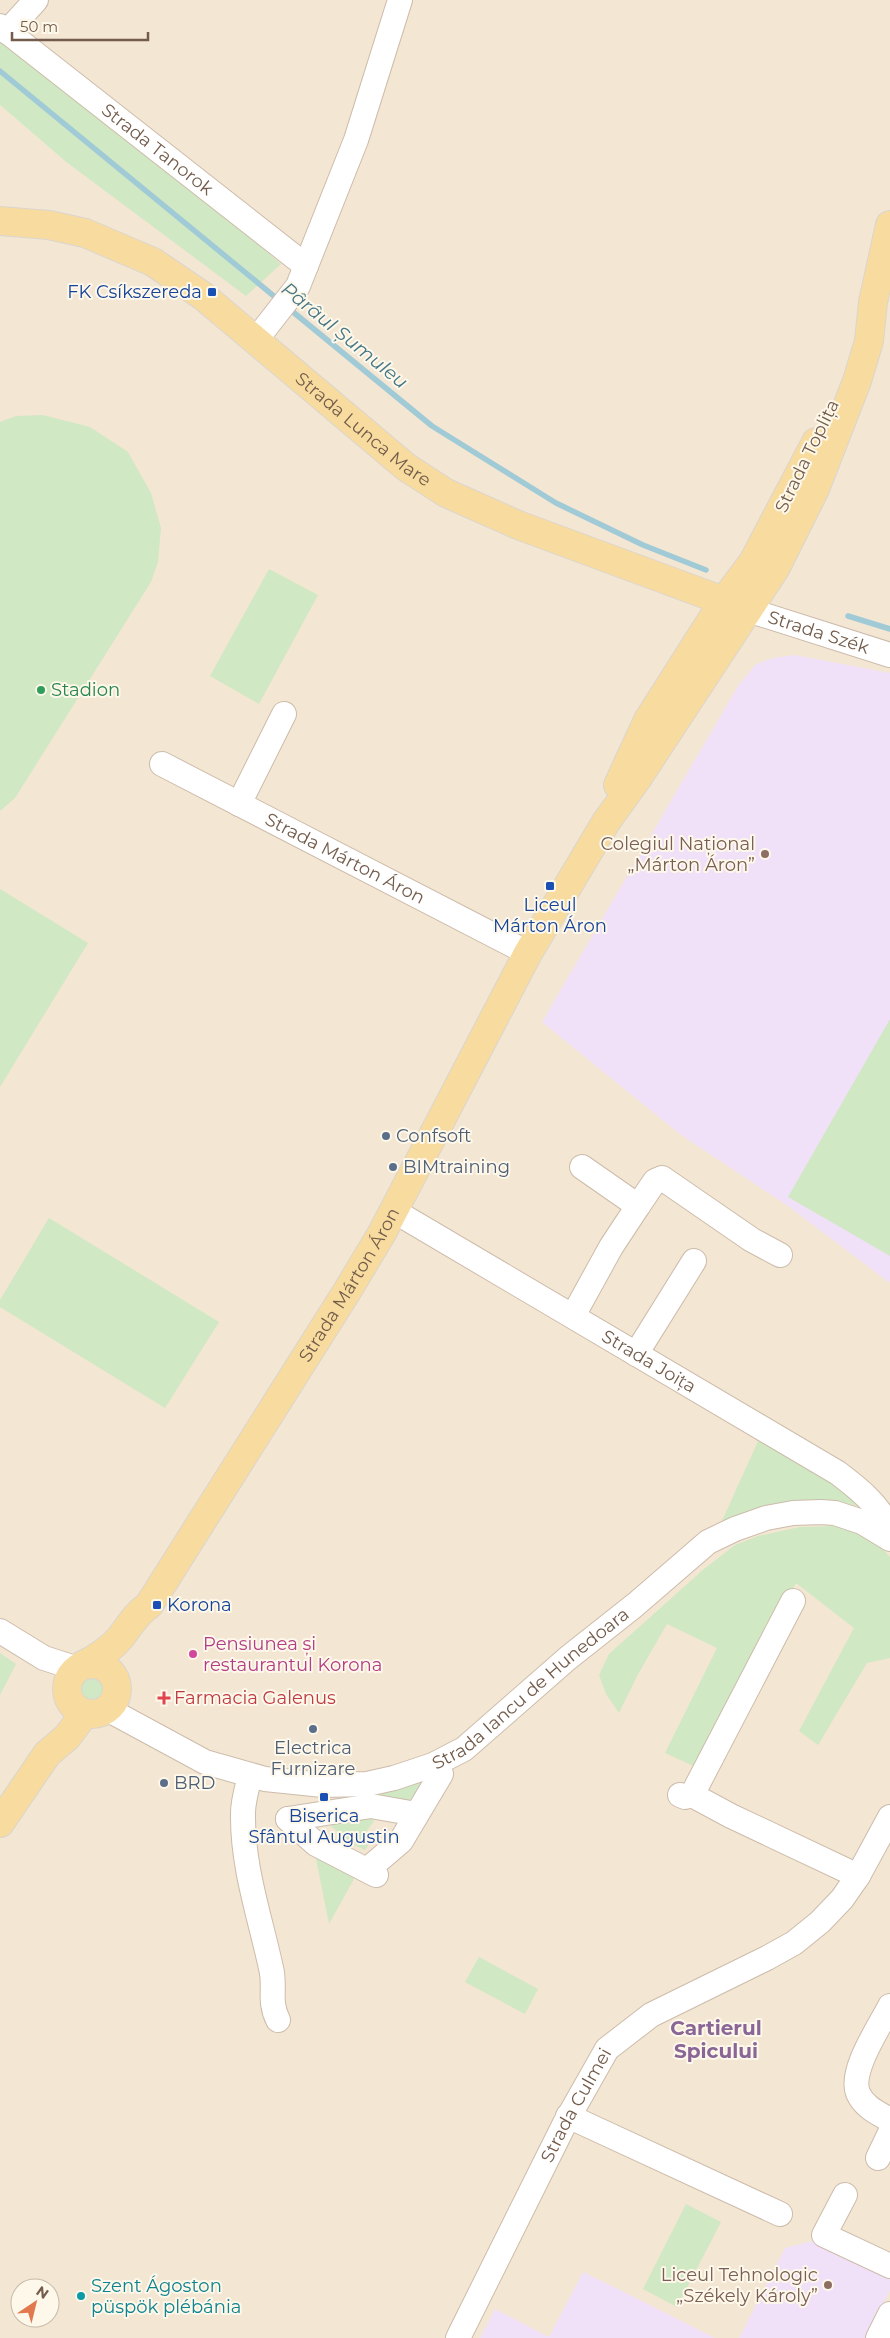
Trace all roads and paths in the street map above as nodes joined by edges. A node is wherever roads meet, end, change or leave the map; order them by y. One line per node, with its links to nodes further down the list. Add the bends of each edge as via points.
1 (36, 0): 3 (street, Strada Tanorok)
2 (400, 0): 6 (street, via 356,140)
3 (4, 29): 6 (street, Strada Tanorok)
4 (0, 221): 7 (main road, Strada Lunca Mare, via 58,226 117,245 178,278)
5 (890, 225): 8 (main road, Strada Toplița, via 873,302 869,341 816,489 772,574)
6 (306, 266): 7 (street, via 298,286)
7 (255, 341): 8 (main road, Strada Lunca Mare, via 406,467 446,493 518,525)
8 (735, 606): 9 (street, Strada Szék); 13 (main road, Strada Márton Áron, via 654,754 606,822)
9 (890, 655)
10 (284, 714): 12 (street)
11 (162, 764): 12 (street, Strada Márton Áron)
12 (239, 804): 13 (street, Strada Márton Áron)
13 (528, 953): 16 (main road, Strada Márton Áron)
14 (582, 1168): 15 (street)
15 (638, 1206): 17 (street, via 655,1181 662,1178 752,1240); 19 (street)
16 (394, 1210): 19 (street, Strada Joița); 24 (main road, Strada Márton Áron, via 346,1293)
17 (780, 1255)
18 (694, 1261): 20 (street)
19 (573, 1316): 20 (street, Strada Joița)
20 (636, 1354): 21 (street, Strada Joița, via 838,1473 864,1493)
21 (890, 1529)
22 (890, 1539): 28 (street, Strada Iancu de Hunedoara, via 862,1522 821,1512 793,1512 735,1529 708,1542 464,1749 416,1771 367,1784 282,1782)
23 (793, 1601): 32 (street, via 686,1795)
24 (149, 1605): 26 (main road, Strada Márton Áron, via 147,1619 128,1658); 26 (main road, Strada Márton Áron, via 136,1614 115,1643 96,1658)
25 (0, 1631): 26 (street, Strada Iancu de Hunedoara)
26 (91, 1690): 28 (street, Strada Iancu de Hunedoara, via 164,1741 205,1762); 31 (main road, via 56,1729 48,1754)
27 (442, 1774): 29 (street)
28 (250, 1776): 34 (street, via 243,1811 244,1844 272,1968 272,2007)
29 (416, 1814): 29 (street, via 371,1806 288,1819 316,1844 372,1873 401,1841)
30 (890, 1817): 32 (street, Strada Culmei)
31 (0, 1823)
32 (858, 1876): 35 (street, Strada Culmei, via 842,1899 794,1943 663,2008 629,2030 607,2049)
33 (890, 2006): 36 (street, via 860,2063 857,2077 858,2092 871,2110)
34 (278, 2020)
35 (568, 2116): 40 (street); 43 (street, Strada Culmei)
36 (890, 2120)
37 (890, 2134): 38 (street)
38 (878, 2158)
39 (845, 2195): 41 (street, via 824,2235)
40 (780, 2214)
41 (890, 2266)
42 (890, 2314): 44 (street)
43 (458, 2338)
44 (878, 2338)

